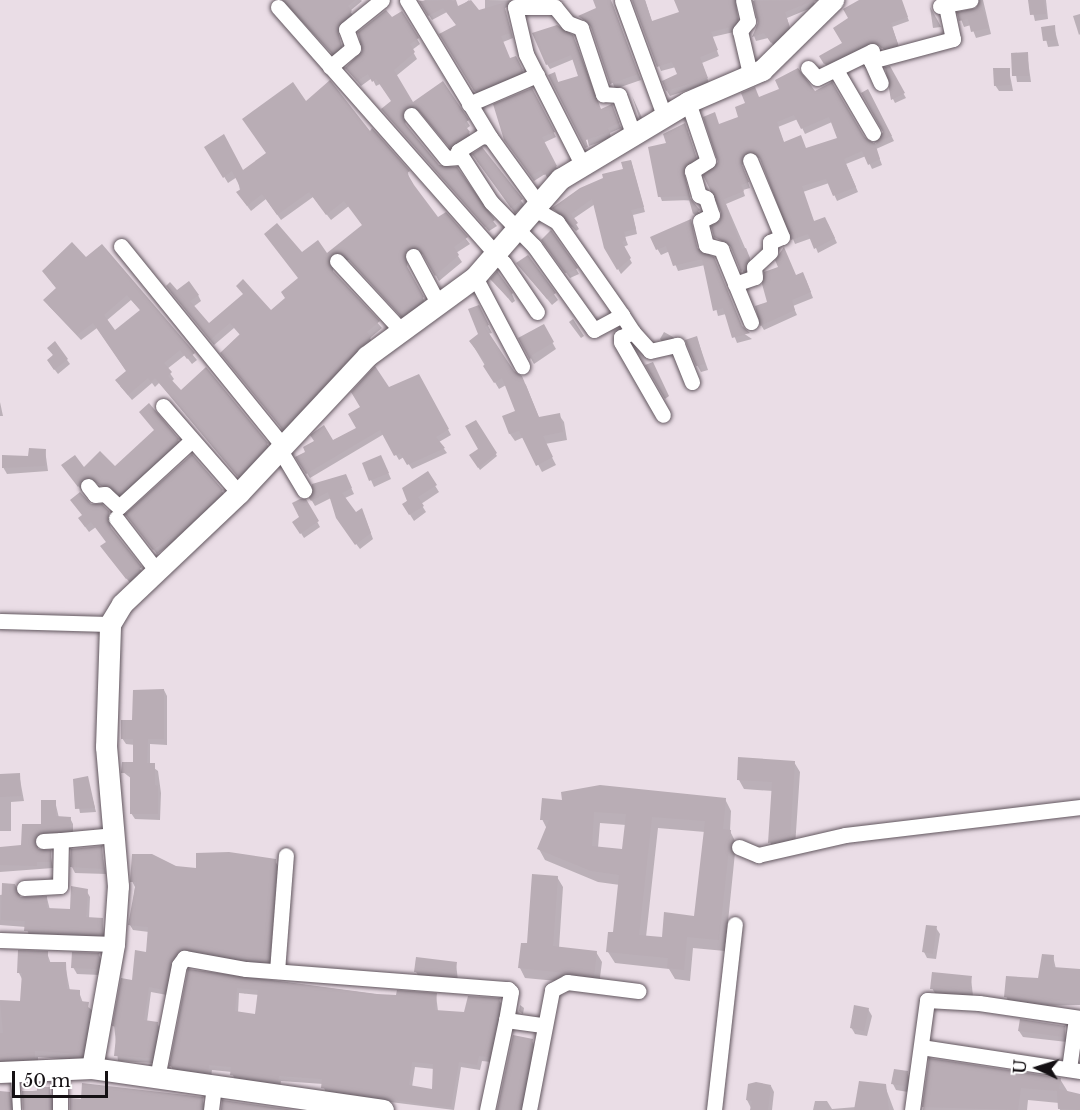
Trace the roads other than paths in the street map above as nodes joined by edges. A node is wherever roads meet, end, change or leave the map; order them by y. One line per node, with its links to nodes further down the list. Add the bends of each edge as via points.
1 (382, 0): 10 (street, via 346,29 353,48)
2 (407, 0): 16 (street)
3 (743, 0): 14 (street, via 748,21 740,31)
4 (833, 0): 14 (street, via 773,62)
5 (970, 0): 7 (street)
6 (622, 1): 19 (street)
7 (942, 3): 9 (street, via 953,39)
8 (278, 7): 10 (street)
9 (871, 61): 12 (street, via 872,51); 15 (street)
10 (330, 67): 30 (street)
11 (808, 68): 12 (street, via 815,78)
12 (836, 70): 20 (street)
13 (537, 75): 16 (street); 22 (street, via 516,18 518,5 555,7 568,23 581,28 603,94 620,95); 25 (street)
14 (751, 78): 17 (street)
15 (881, 83)
16 (469, 104): 21 (street)
17 (690, 108): 19 (street); 33 (street, via 708,161 692,172 699,195 706,198 712,215 700,224 706,247 721,249)
18 (411, 115): 23 (street, via 446,158)
19 (664, 116): 22 (street)
20 (873, 133)
21 (490, 136): 23 (street, via 482,136 458,151); 26 (street)
22 (634, 136): 25 (street)
23 (459, 157): 27 (street, via 492,202)
24 (750, 160): 33 (street, via 782,237 770,242 770,252 754,267 755,276)
25 (582, 164): 26 (street)
26 (538, 210): 27 (street); 36 (street, via 557,222)
27 (525, 236): 30 (street); 36 (street, via 594,330)
28 (121, 246): 45 (street)
29 (413, 256): 34 (street)
30 (499, 258): 32 (street); 35 (street)
31 (337, 261): 38 (street)
32 (477, 280): 34 (street); 40 (street)
33 (735, 284): 37 (street)
34 (438, 303): 38 (street)
35 (537, 312)
36 (622, 315): 39 (street)
37 (751, 322)
38 (400, 329): 45 (street, via 367,356)
39 (633, 332): 41 (street, via 650,351 677,345); 43 (street, via 621,337 621,342)
40 (522, 366)
41 (692, 382)
42 (163, 406): 44 (street)
43 (663, 416)
44 (191, 441): 46 (street, via 119,507 105,494 95,495); 48 (street)
45 (284, 453): 47 (street); 48 (street)
46 (87, 486)
47 (304, 490)
48 (239, 493): 50 (street)
49 (116, 518): 50 (street)
50 (156, 570): 52 (street, via 122,604)
51 (0, 621): 52 (street)
52 (110, 624): 54 (street, via 107,787)
53 (1080, 807): 57 (street, via 845,835 758,855)
54 (115, 835): 55 (street); 62 (street, via 118,886)
55 (61, 840): 56 (street); 59 (street, via 60,886)
56 (43, 841)
57 (739, 848)
58 (286, 855): 63 (street)
59 (24, 888)
60 (735, 924): 81 (street)
61 (0, 940): 62 (street)
62 (114, 944): 69 (street)
63 (277, 971): 66 (street, via 508,989 512,992); 73 (street, via 182,959)
64 (638, 991): 67 (street, via 567,982 552,990)
65 (1078, 1018): 68 (street, via 930,998 926,1001); 71 (street)
66 (506, 1020): 67 (street); 79 (street)
67 (543, 1025): 80 (street)
68 (921, 1047): 71 (street); 82 (street)
69 (92, 1068): 70 (street); 73 (street)
70 (60, 1070): 72 (street); 76 (street)
71 (1075, 1070)
72 (10, 1073): 75 (lane)
73 (157, 1078): 74 (street)
74 (213, 1085): 77 (street); 78 (street)
75 (17, 1110)
76 (60, 1110)
77 (211, 1110)
78 (383, 1110)
79 (487, 1110)
80 (529, 1110)
81 (714, 1110)
82 (912, 1110)

